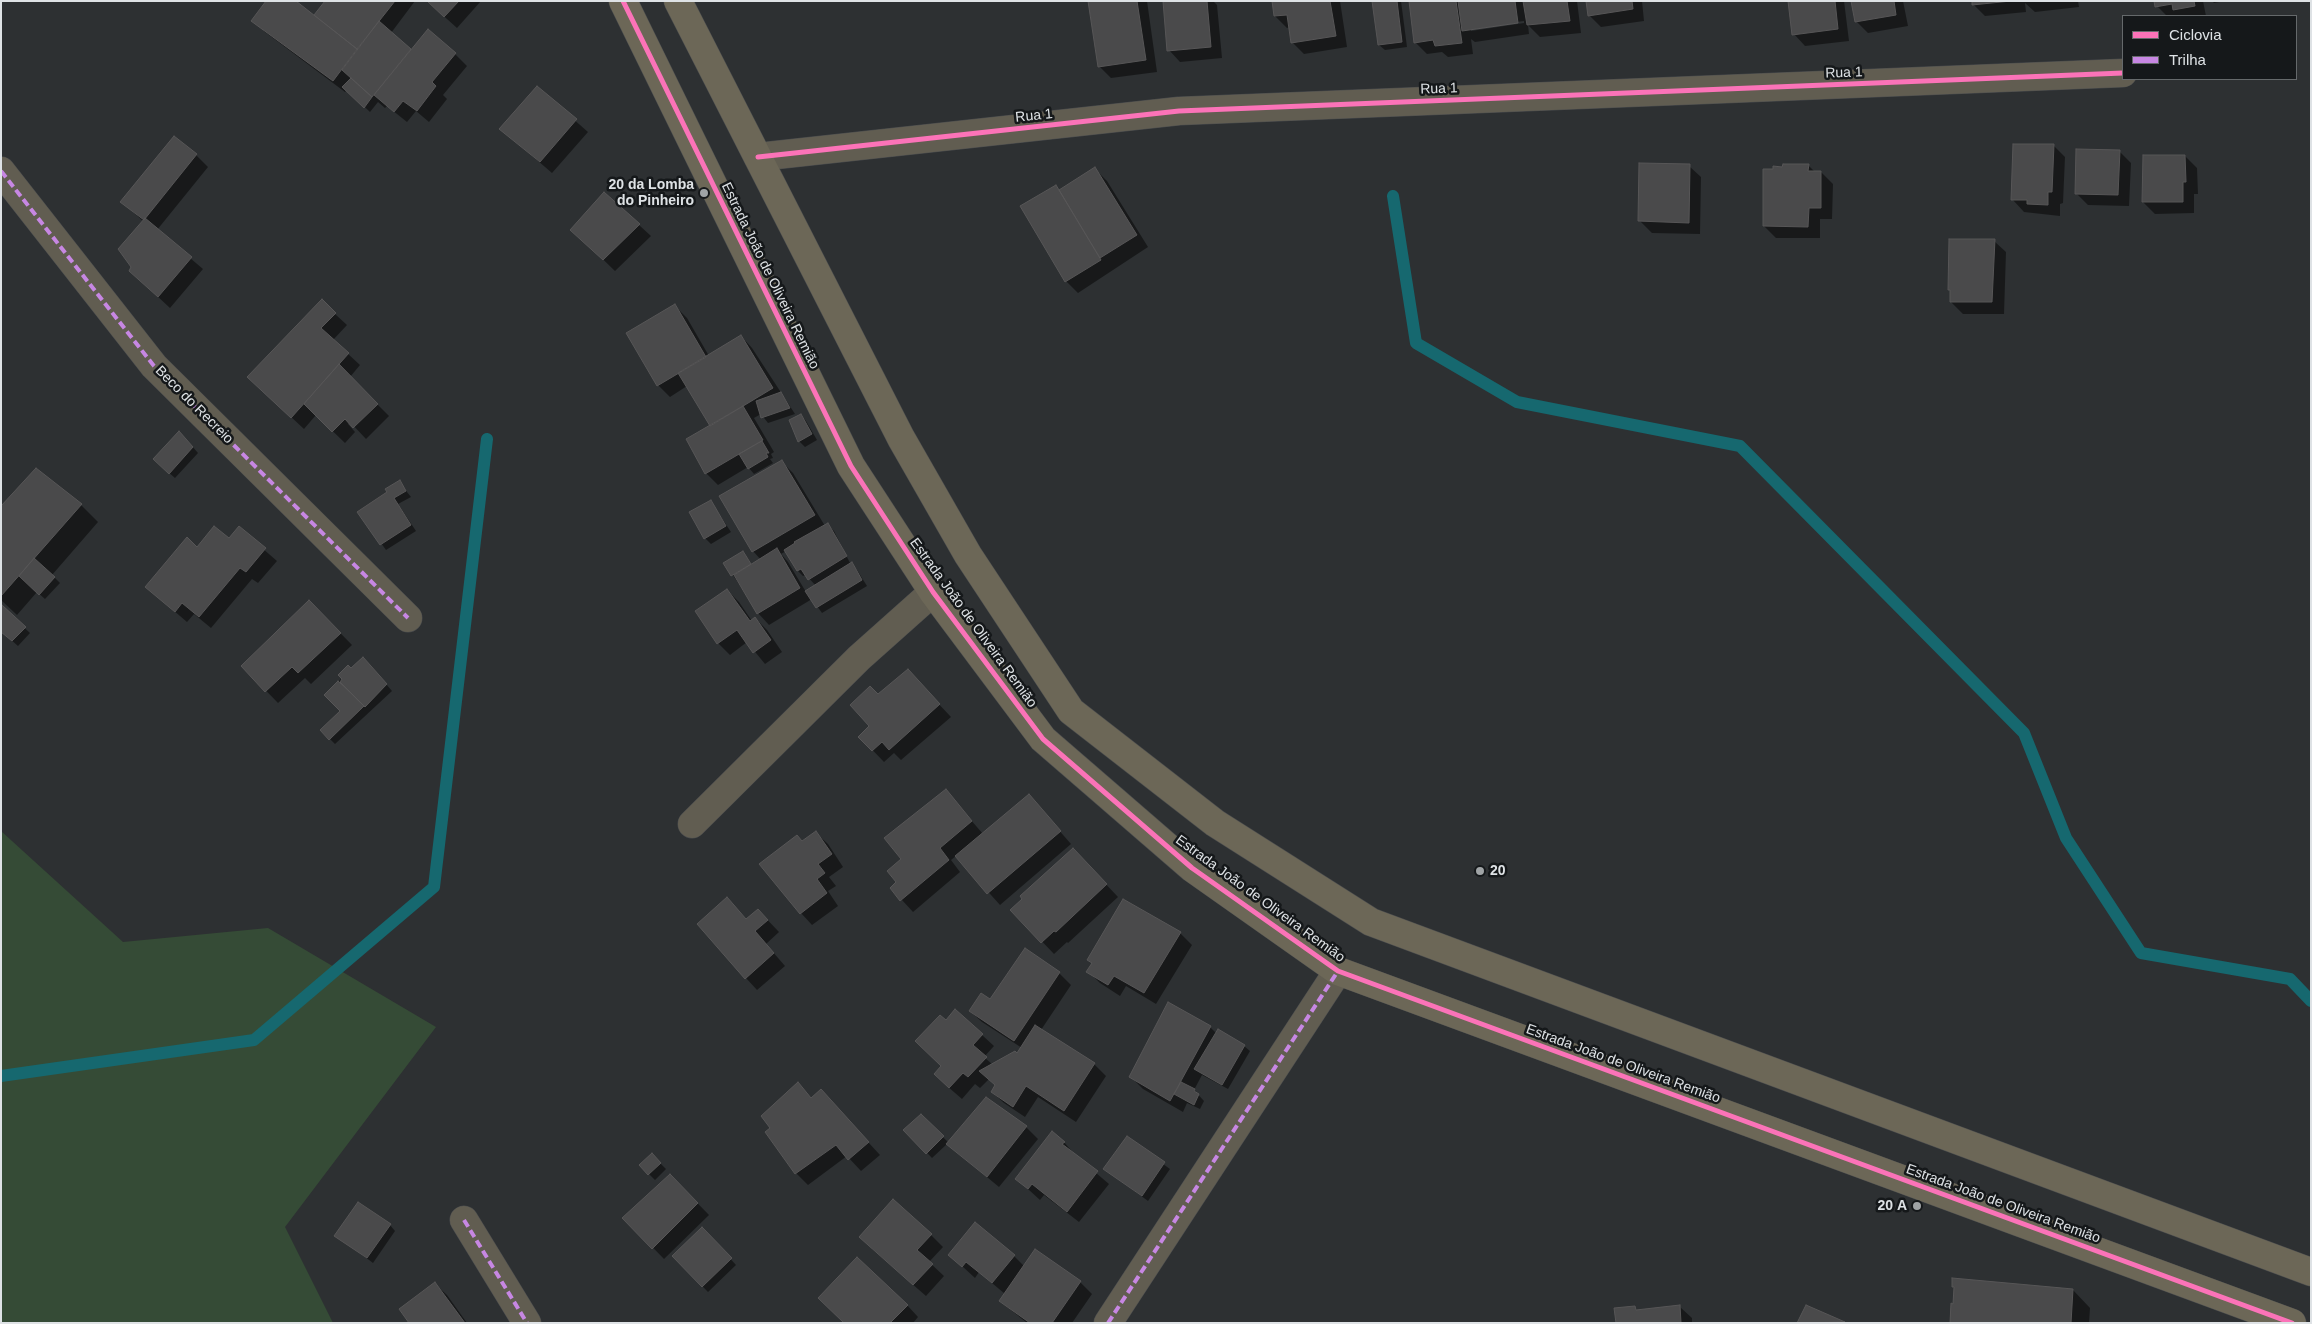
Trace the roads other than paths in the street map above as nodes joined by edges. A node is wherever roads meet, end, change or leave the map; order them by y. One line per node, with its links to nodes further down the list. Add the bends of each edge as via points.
1 (623, 1): 6 (main road, Estrada João de Oliveira Remião, via 851,466)
2 (678, 1): 4 (main road, Estrada João de Oliveira Remião)
3 (2122, 73): 4 (street, Rua 1, via 1179,111)
4 (758, 157): 11 (main road, Estrada João de Oliveira Remião, via 901,438 968,555 1071,711 1215,823 1371,922)
5 (1, 171): 7 (street, Beco do Recreio, via 154,366)
6 (933, 592): 8 (street, via 859,658); 9 (main road, Estrada João de Oliveira Remião, via 1043,739 1192,868)
7 (408, 618)
8 (692, 824)
9 (1338, 971): 13 (street); 14 (main road, Estrada João de Oliveira Remião)
10 (464, 1220): 12 (street)
11 (2311, 1272)
12 (527, 1323)
13 (1108, 1323)
14 (2292, 1323)

